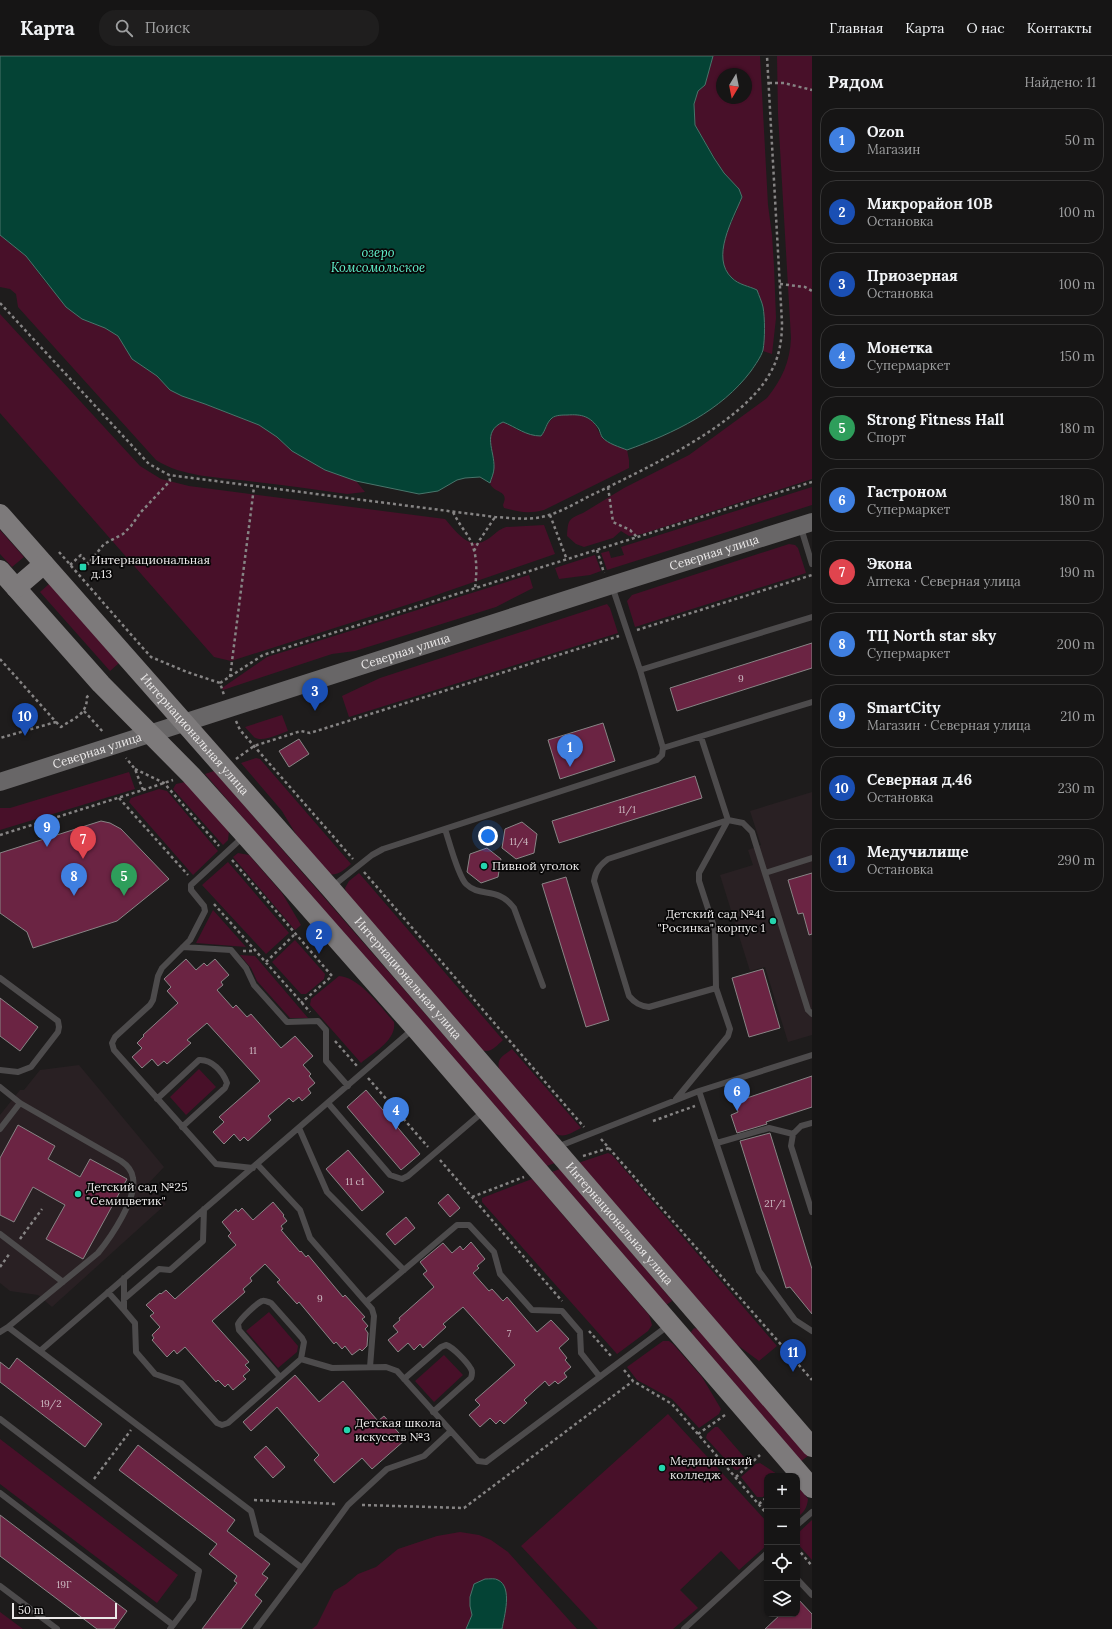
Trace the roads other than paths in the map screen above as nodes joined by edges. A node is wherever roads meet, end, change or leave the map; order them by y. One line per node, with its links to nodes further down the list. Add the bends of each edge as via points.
1 (0, 514): 3 (main road, Интернациональная улица)
2 (806, 524): 4 (lane); 6 (main road, Северная улица)
3 (44, 564): 7 (main road); 11 (main road, Интернациональная улица)
4 (812, 564)
5 (0, 570): 7 (main road)
6 (610, 586): 9 (lane); 11 (main road, Северная улица)
7 (16, 588): 12 (main road, via 101,684)
8 (812, 617): 9 (lane)
9 (640, 670): 14 (lane)
10 (812, 702): 13 (lane)
11 (185, 723): 12 (main road, Северная улица); 21 (main road, Интернациональная улица)
12 (151, 734): 15 (main road, Северная улица); 18 (main road)
13 (701, 737): 14 (lane); 16 (lane)
14 (663, 748): 17 (lane, via 662,755 657,760)
15 (0, 782)
16 (728, 820): 20 (lane, via 743,823 752,832); 25 (lane, via 699,873 699,881 714,930); 25 (lane, via 608,859 599,866 594,881 629,996 634,1002 649,1007)
17 (445, 830): 21 (lane, via 383,849 358,865); 24 (lane, via 466,884 476,891 496,894 508,900 514,908)
18 (246, 835): 22 (lane, via 191,885 191,890 205,911 190,940); 27 (main road)
19 (812, 858): 20 (lane)
20 (765, 873): 26 (lane, via 808,1010)
21 (331, 889): 44 (main road, Интернациональная улица)
22 (183, 947): 30 (lane, via 230,950 246,968 254,985 288,1022 318,1021 326,1030 326,1061); 33 (lane, via 162,968 150,1005 115,1037 112,1043 114,1050)
23 (0, 978): 29 (lane, via 58,1020 59,1027 58,1032 31,1067 18,1072)
24 (543, 986)
25 (716, 988): 34 (lane, via 730,1029 728,1036)
26 (812, 1014)
27 (415, 1028): 30 (lane); 37 (main road)
28 (812, 1055): 32 (lane)
29 (0, 1070)
30 (348, 1086): 36 (lane)
31 (0, 1087): 35 (lane)
32 (699, 1091): 34 (lane); 43 (lane)
33 (157, 1099): 39 (lane); 39 (lane, via 199,1060 211,1062 220,1072 227,1083 224,1088)
34 (675, 1100): 44 (lane)
35 (20, 1103): 41 (lane); 51 (lane, via 121,1161 128,1166 134,1179 130,1199 108,1239 98,1253)
36 (328, 1103): 37 (lane, via 390,1175 402,1179); 40 (lane)
37 (485, 1110): 57 (main road)
38 (812, 1123): 42 (lane, via 801,1126)
39 (182, 1127): 45 (lane, via 216,1164)
40 (299, 1128): 45 (lane); 49 (lane, via 327,1192)
41 (0, 1129)
42 (793, 1134): 43 (lane, via 769,1128); 47 (lane, via 792,1146)
43 (717, 1143): 59 (lane, via 759,1271 795,1320)
44 (554, 1148): 55 (main road, Интернациональная улица)
45 (255, 1166): 46 (lane); 54 (lane, via 300,1210 310,1238)
46 (204, 1209): 50 (lane); 53 (lane, via 203,1241 170,1270 159,1269)
47 (812, 1212)
48 (0, 1234): 51 (lane)
49 (404, 1270): 54 (lane); 65 (lane, via 458,1225 469,1225 494,1252 500,1274 532,1310 562,1311 580,1332 581,1353)
50 (124, 1278): 52 (lane); 53 (lane)
51 (63, 1282): 58 (lane)
52 (108, 1292): 56 (lane); 61 (lane)
53 (124, 1299): 56 (lane)
54 (366, 1302): 63 (lane, via 374,1316)
55 (691, 1306): 57 (main road); 70 (main road, Интернациональная улица)
56 (124, 1310): 64 (lane, via 135,1322 136,1352 155,1374 181,1383 217,1423 228,1423)
57 (670, 1324): 65 (lane); 71 (main road)
58 (8, 1327): 60 (lane); 61 (lane)
59 (812, 1331)
60 (0, 1332)
61 (40, 1351): 76 (lane, via 251,1511 257,1534)
62 (301, 1359): 63 (lane, via 332,1368); 64 (lane); 64 (lane, via 304,1342 302,1338 271,1304 266,1301 260,1302 240,1320 239,1330)
63 (370, 1366): 66 (lane, via 390,1368 397,1371)
64 (280, 1377)
65 (600, 1377): 69 (lane, via 486,1462 478,1461)
66 (404, 1380): 67 (lane); 67 (lane, via 441,1347 451,1346 471,1369 471,1378)
67 (433, 1412): 69 (lane)
68 (0, 1419): 80 (lane, via 199,1571 193,1599)
69 (451, 1431): 76 (lane, via 424,1456 387,1469 348,1505)
70 (812, 1446)
71 (812, 1488)
72 (0, 1493): 80 (lane)
73 (812, 1512): 74 (lane)
74 (800, 1522)
75 (764, 1556): 83 (lane)
76 (302, 1568): 82 (lane)
77 (799, 1581): 79 (lane)
78 (0, 1586): 81 (lane)
79 (812, 1595)
80 (171, 1627)
81 (57, 1629)
82 (256, 1629)
83 (684, 1629)

